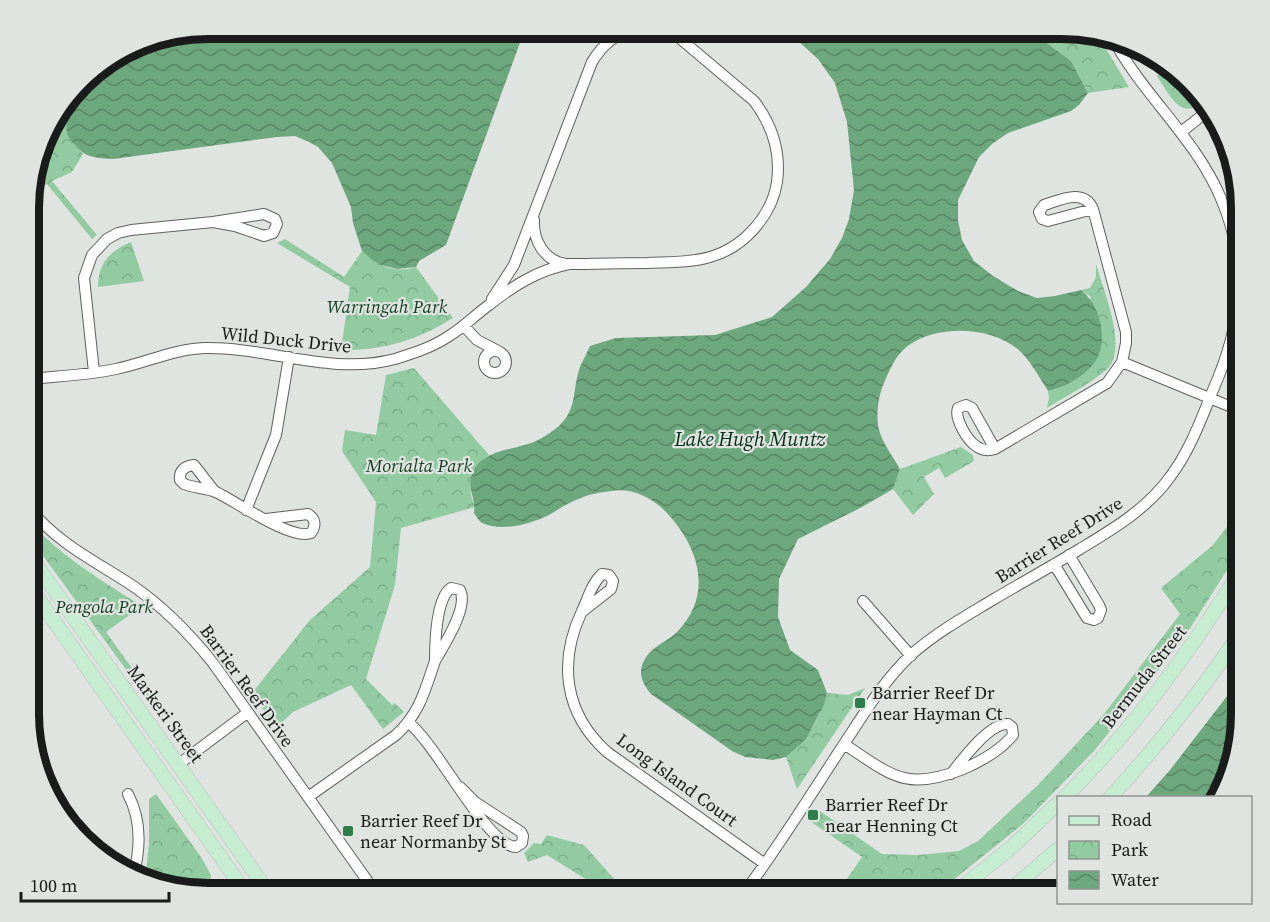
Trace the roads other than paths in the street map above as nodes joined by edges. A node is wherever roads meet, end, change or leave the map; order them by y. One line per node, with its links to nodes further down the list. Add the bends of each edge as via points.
1 (612, 39): 7 (street, Wild Duck Drive, via 592,62)
2 (681, 39): 10 (street, Wild Duck Drive, via 743,91 764,114 778,156 776,189 764,216 743,239 712,257 681,262)
3 (1119, 49): 5 (street, Barrier Reef Drive)
4 (1203, 116): 5 (street)
5 (1181, 132): 9 (street, Barrier Reef Drive, via 1204,164)
6 (1093, 209): 17 (street, via 1126,332)
7 (535, 215): 10 (street, Wild Duck Drive, via 534,230 540,246 552,259); 11 (street, Wild Duck Drive, via 511,271)
8 (213, 222): 8 (street, via 264,214 277,224 273,232 264,236); 19 (street, via 131,230 118,233 99,246 84,278)
9 (1231, 228)
10 (569, 264): 11 (street, Wild Duck Drive, via 536,273)
11 (489, 304): 12 (street, Wild Duck Drive)
12 (464, 326): 13 (street); 16 (street, Wild Duck Drive, via 434,345 379,362 343,364)
13 (477, 340): 15 (street); 18 (street)
14 (1231, 340): 21 (street, Barrier Reef Drive)
15 (503, 354): 18 (street, via 489,354); 18 (street, via 507,362 502,370 490,372)
16 (289, 357): 19 (street, Wild Duck Drive, via 201,348); 25 (street, via 276,435)
17 (1122, 362): 21 (street); 23 (street, via 1107,383)
18 (485, 366)
19 (94, 372): 20 (street, Wild Duck Drive)
20 (39, 378)
21 (1209, 398): 22 (street); 28 (street, Barrier Reef Drive, via 1187,451 1159,491 1123,522)
22 (1231, 407)
23 (995, 448)
24 (215, 492): 25 (street)
25 (246, 510): 27 (street)
26 (39, 519): 38 (street, Barrier Reef Drive, via 66,544 131,585 185,629)
27 (266, 519)
28 (1069, 555): 29 (street, Barrier Reef Drive); 29 (street, via 1099,605 1098,618 1090,620 1084,614)
29 (1054, 564): 36 (street, Barrier Reef Drive, via 951,625)
30 (39, 569): 41 (main road, Markeri Street)
31 (1231, 586): 45 (main road, Bermuda Street, via 1161,687)
32 (39, 600): 52 (main road, Markeri Street)
33 (863, 601): 36 (street)
34 (583, 611): 50 (street, Long Island Court, via 569,648 568,676 575,706 588,732 607,752)
35 (1231, 646): 46 (main road, via 1178,718)
36 (911, 656): 40 (street, Barrier Reef Drive, via 887,681)
37 (435, 661): 37 (street, via 438,619 447,591 456,588 463,595 462,601 453,629); 39 (street)
38 (247, 713): 41 (street); 47 (street, Barrier Reef Drive)
39 (409, 723): 43 (street); 47 (street)
40 (844, 744): 42 (street, via 901,778 923,781); 50 (street, Barrier Reef Drive)
41 (178, 764): 53 (main road, Markeri Street)
42 (951, 774): 42 (street, via 971,749 999,725 1012,727 1013,735 987,758)
43 (460, 787): 43 (street, via 475,802 521,832 522,843 509,846 492,832)
44 (128, 794): 51 (street, via 139,823)
45 (1066, 796)
46 (1112, 796)
47 (308, 797): 54 (street, Barrier Reef Drive)
48 (1057, 805): 56 (main road)
49 (1057, 851): 57 (main road)
50 (765, 864): 55 (street, Barrier Reef Drive)
51 (135, 866)
52 (239, 883)
53 (262, 883)
54 (369, 883)
55 (751, 883)
56 (967, 883)
57 (1019, 883)

